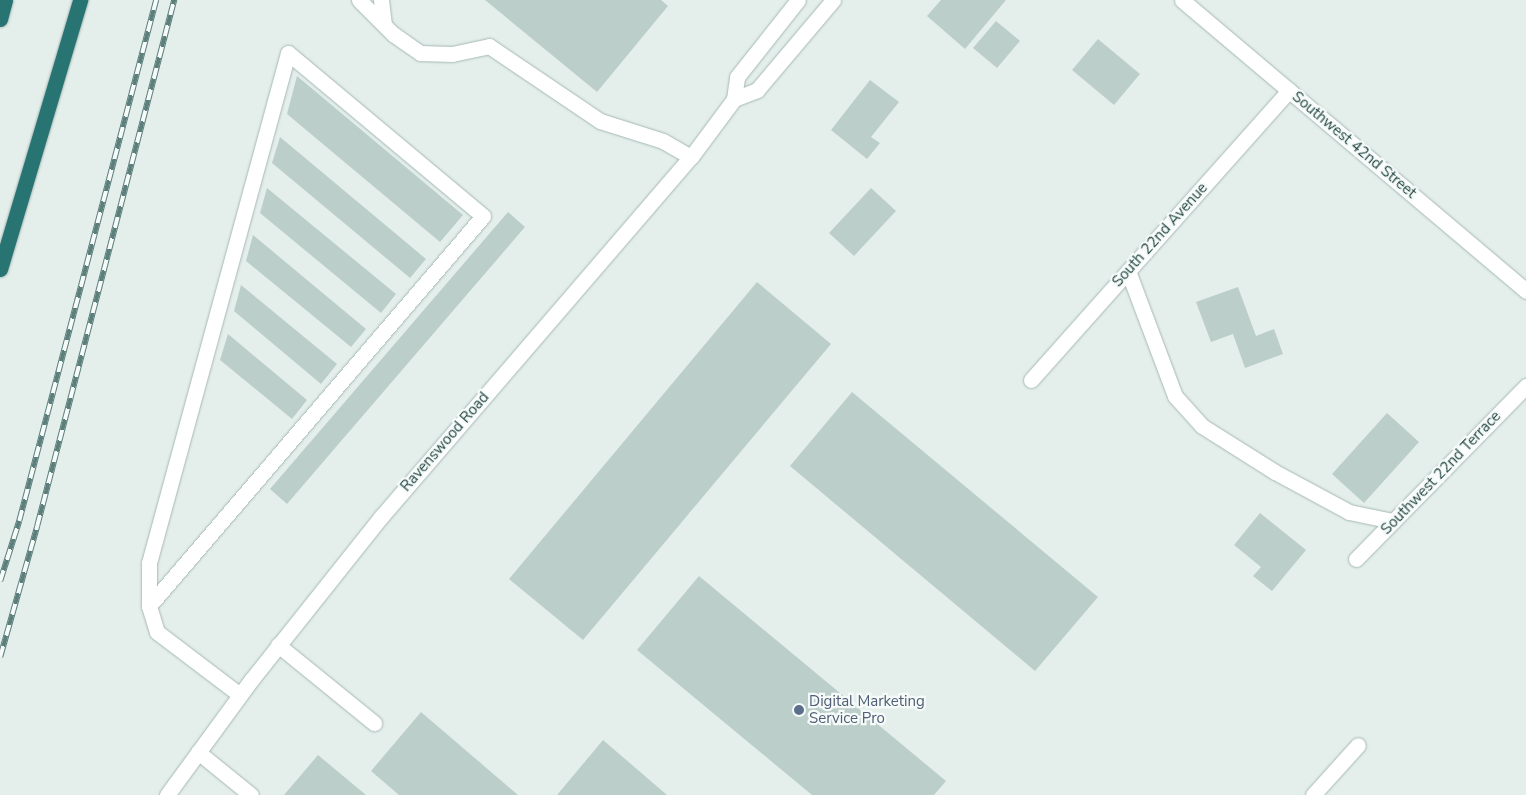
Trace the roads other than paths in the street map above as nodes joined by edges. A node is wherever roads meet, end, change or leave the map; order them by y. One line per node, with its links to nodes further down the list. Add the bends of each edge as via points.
1 (6, 0): 8 (highway)
2 (80, 0): 13 (highway)
3 (359, 0): 9 (street)
4 (381, 0): 9 (street)
5 (798, 0): 11 (street, Ravenswood Road, via 737,78)
6 (833, 0): 11 (street, via 757,90)
7 (1182, 0): 10 (street, Southwest 42nd Street)
8 (0, 19)
9 (384, 24): 12 (street, via 420,53 452,54 489,46 600,121 663,140)
10 (1290, 90): 14 (street, South 22nd Avenue); 15 (street, Southwest 42nd Street)
11 (734, 99): 12 (street, Ravenswood Road)
12 (691, 157): 21 (street, Ravenswood Road, via 381,517)
13 (0, 269)
14 (1128, 271): 16 (street, South 22nd Avenue); 18 (street, via 1175,396 1202,426 1275,472 1349,512)
15 (1526, 291)
16 (1031, 380)
17 (1526, 386): 18 (street, Southwest 22nd Terrace)
18 (1393, 521): 19 (street, Southwest 22nd Terrace)
19 (1356, 559)
20 (149, 606): 20 (street, via 149,563 288,53 483,216); 22 (street, via 157,632)
21 (278, 645): 22 (street, Ravenswood Road); 23 (street)
22 (240, 695): 25 (street, Ravenswood Road)
23 (374, 723)
24 (1358, 745): 28 (street)
25 (198, 752): 26 (street, Ravenswood Road); 27 (street)
26 (167, 795)
27 (251, 795)
28 (1313, 795)

